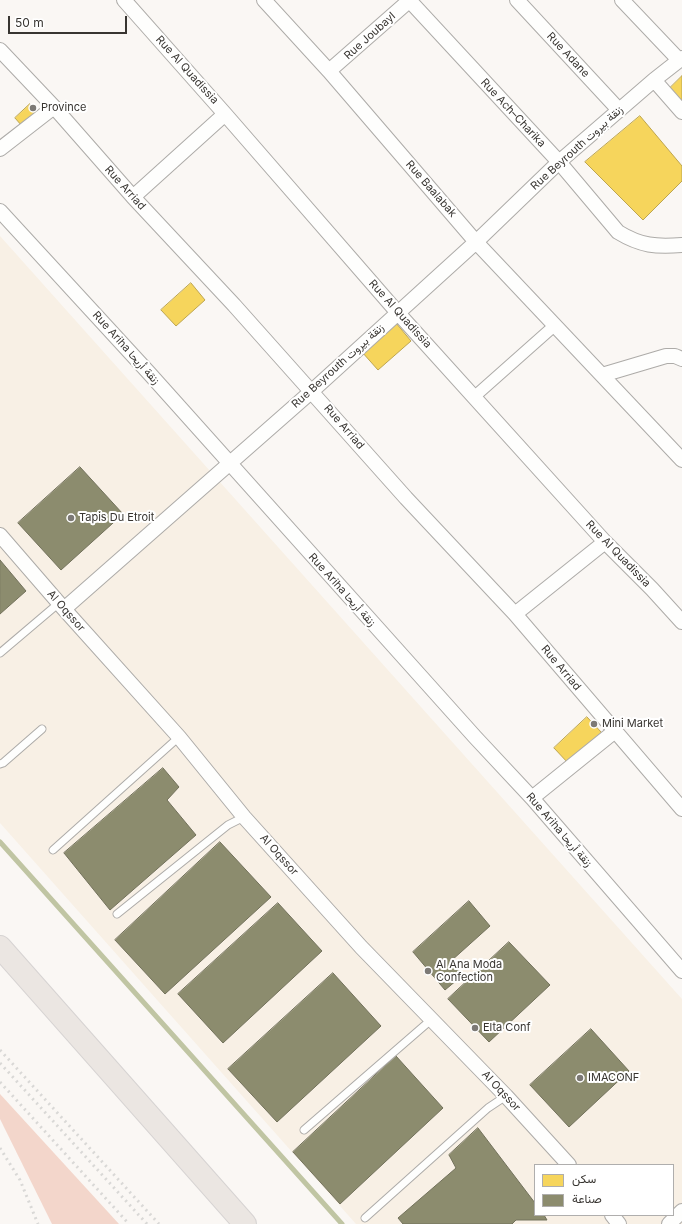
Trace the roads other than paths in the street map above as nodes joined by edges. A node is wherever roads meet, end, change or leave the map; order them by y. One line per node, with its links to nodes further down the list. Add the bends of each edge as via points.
1 (124, 0): 13 (street, Rue Al Quadissia)
2 (264, 0): 8 (street, Rue Baalabak)
3 (409, 0): 8 (street, Rue Joubayl); 15 (street, Rue Ach–Charika)
4 (517, 0): 11 (street, Rue Adane)
5 (622, 0): 7 (street)
6 (0, 50): 10 (street, Rue Arriad)
7 (680, 59): 9 (street, Rue Beyrouth زنقة بيروت)
8 (329, 71): 18 (street, Rue Baalabak)
9 (654, 80): 11 (street, Rue Beyrouth زنقة بيروت); 12 (street)
10 (54, 107): 14 (street); 16 (street, Rue Arriad)
11 (619, 110): 15 (street, Rue Beyrouth زنقة بيروت)
12 (682, 112)
13 (225, 114): 16 (street); 20 (street, Rue Al Quadissia)
14 (0, 149)
15 (559, 162): 18 (street, Rue Beyrouth زنقة بيروت); 19 (street, Rue Ach–Charika, via 618,232 640,243 659,246)
16 (133, 197): 24 (street, Rue Arriad)
17 (0, 211): 27 (street, Rue Ariha زنقة أريحا)
18 (476, 242): 20 (street, Rue Beyrouth زنقة بيروت); 21 (street, Rue Baalabak)
19 (682, 245)
20 (398, 312): 24 (street, Rue Beyrouth زنقة بيروت); 25 (street, Rue Al Quadissia)
21 (554, 326): 23 (street, Rue Baalabak); 25 (street)
22 (682, 359): 23 (street, via 666,356)
23 (602, 375): 26 (street, Rue Baalabak)
24 (312, 391): 27 (street, Rue Beyrouth زنقة بيروت); 31 (street, Rue Arriad, via 406,498)
25 (474, 397): 29 (street, Rue Al Quadissia)
26 (682, 460)
27 (230, 464): 30 (street, Rue Beyrouth زنقة بيروت); 38 (street, Rue Ariha زنقة أريحا)
28 (0, 535): 30 (street, Al Oqssor)
29 (605, 542): 31 (street); 32 (street, Rue Al Quadissia)
30 (61, 606): 33 (lane); 36 (street, Al Oqssor)
31 (515, 614): 35 (street, Rue Arriad)
32 (682, 622)
33 (0, 654)
34 (42, 729): 37 (lane)
35 (615, 731): 38 (street); 39 (street, Rue Arriad)
36 (179, 737): 40 (street, Al Oqssor); 41 (lane)
37 (0, 764)
38 (532, 798): 44 (street, Rue Ariha زنقة أريحا)
39 (682, 809)
40 (244, 817): 42 (lane, via 228,826); 45 (street, Al Oqssor, via 361,947)
41 (53, 850)
42 (117, 914)
43 (0, 948): 52 (main road)
44 (682, 971)
45 (432, 1019): 46 (street, Al Oqssor); 47 (lane)
46 (506, 1096): 48 (street, Al Oqssor); 51 (lane, via 488,1108)
47 (304, 1130)
48 (568, 1164)
49 (682, 1211): 54 (street)
50 (613, 1216): 53 (street)
51 (365, 1218)
52 (246, 1224)
53 (619, 1224)
54 (669, 1224)

